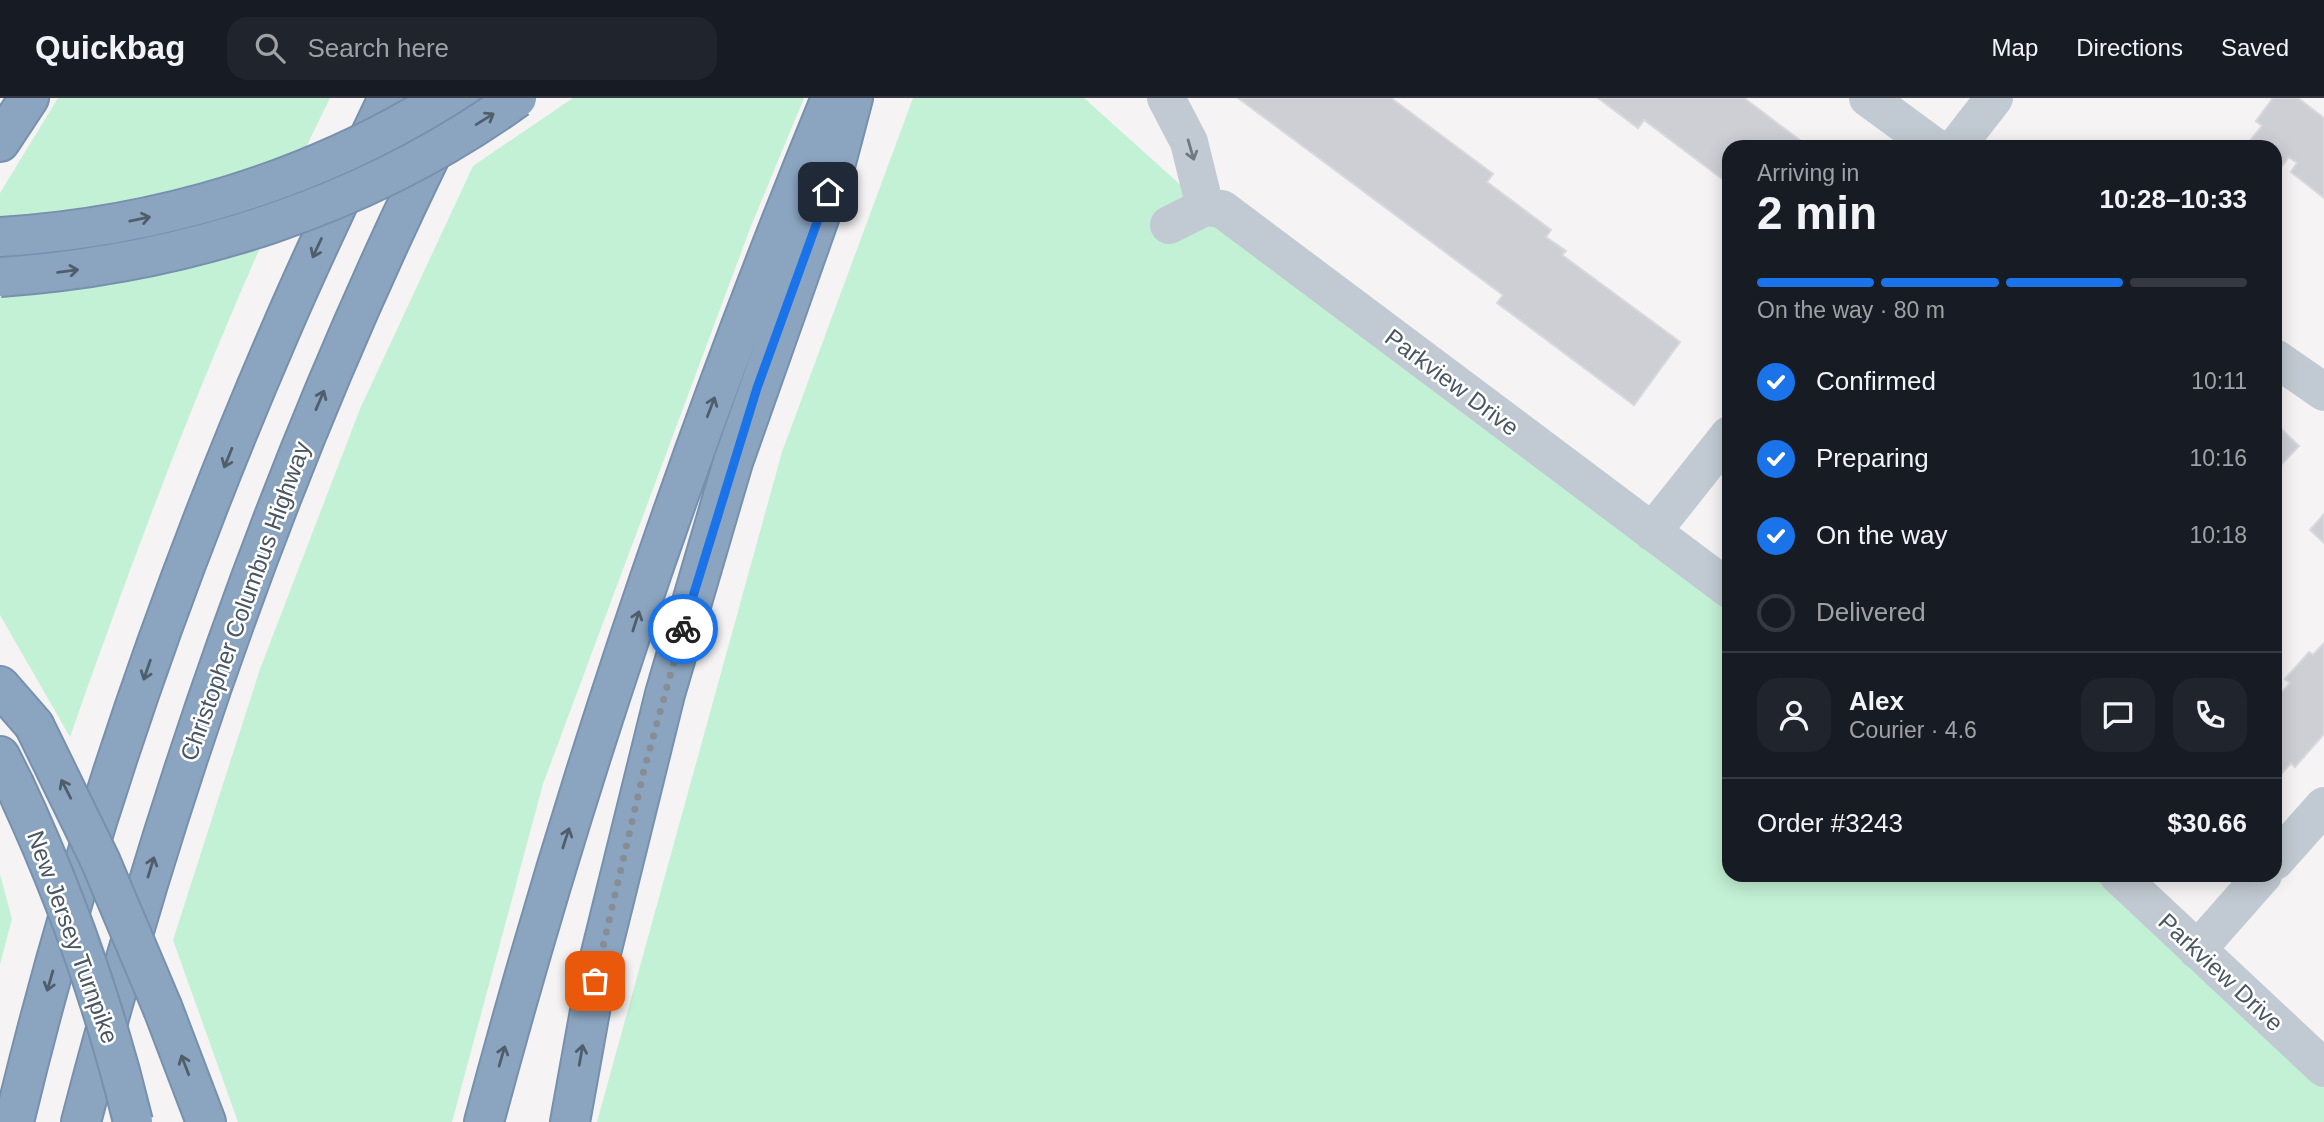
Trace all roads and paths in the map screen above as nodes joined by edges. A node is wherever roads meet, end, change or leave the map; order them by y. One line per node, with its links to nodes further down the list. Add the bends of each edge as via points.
1 (29, 98): 13 (highway)
2 (388, 98): 31 (highway, one-way to 31, via 281,329 166,616 71,909)
3 (445, 98): 16 (highway, one-way to 3, bridge, via 104,226 224,198 334,157)
4 (459, 98): 32 (highway, Christopher Columbus Highway, one-way to 4, via 161,836 239,605 347,338)
5 (517, 98): 17 (highway, one-way to 5, bridge, via 152,257 273,223 386,176)
6 (831, 98): 35 (highway, one-way to 6, via 551,885 664,536)
7 (853, 98): 36 (highway, one-way to 7, via 599,961 664,694 741,438 828,192)
8 (1166, 98): 14 (street, one-way to 14, via 1189,142)
9 (1868, 98): 11 (street)
10 (1994, 98): 12 (street)
11 (1925, 140)
12 (1961, 140)
13 (0, 142)
14 (1205, 207): 15 (street); 21 (street, Parkview Drive, via 1222,209 1236,219)
15 (1169, 225)
16 (0, 237)
17 (0, 277)
18 (2282, 363): 19 (street)
19 (2324, 392)
20 (1722, 444): 21 (street)
21 (1652, 532): 22 (street, Parkview Drive)
22 (1722, 584)
23 (0, 687): 34 (highway, one-way to 23, bridge, via 100,860 34,725)
24 (7, 770): 33 (highway, New Jersey Turnpike, bridge, via 85,956)
25 (2324, 806): 26 (street)
26 (2282, 853)
27 (2125, 882): 29 (street, Parkview Drive)
28 (2257, 882): 29 (street)
29 (2197, 950): 30 (street, Parkview Drive)
30 (2324, 1068)
31 (14, 1122)
32 (81, 1122)
33 (134, 1122)
34 (206, 1122)
35 (484, 1122)
36 (570, 1122)

